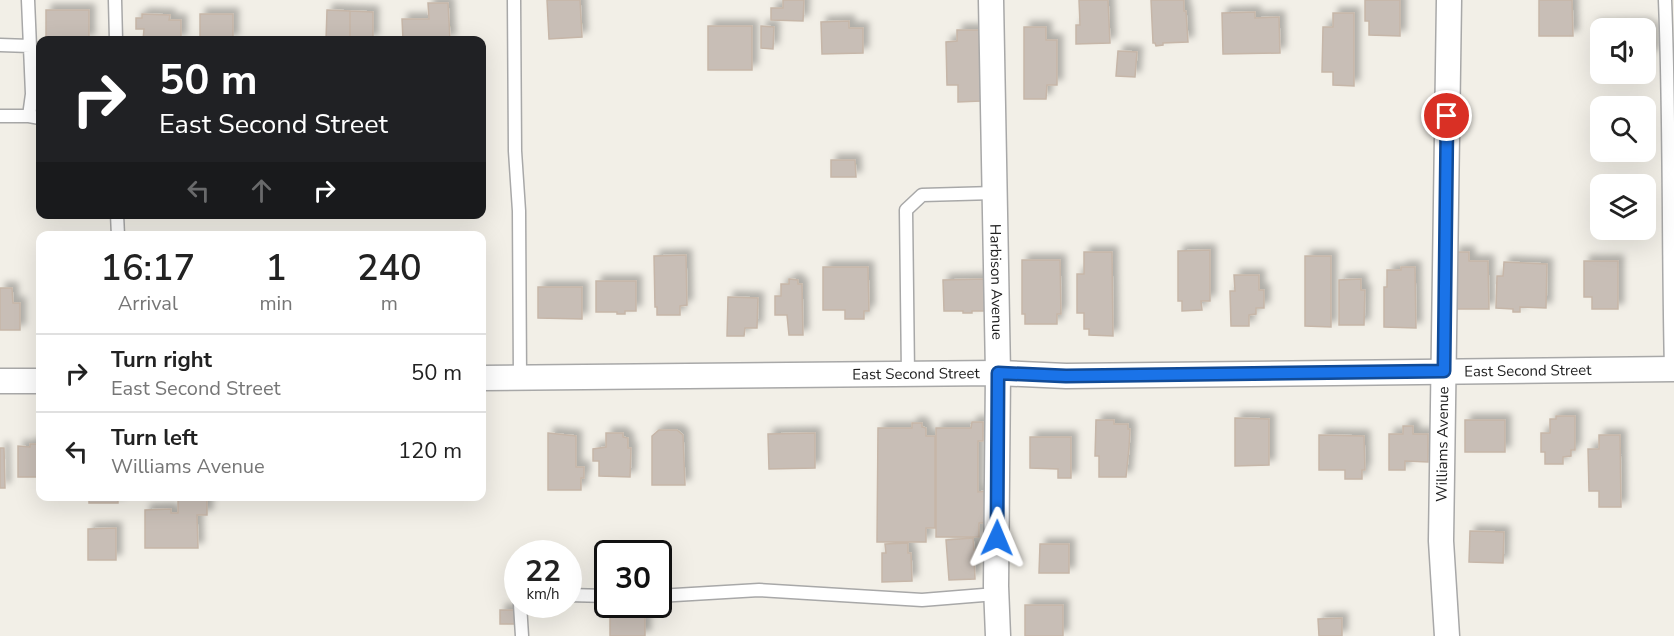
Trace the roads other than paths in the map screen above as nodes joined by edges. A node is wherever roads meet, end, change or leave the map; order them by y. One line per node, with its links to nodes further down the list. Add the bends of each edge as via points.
1 (28, 0): 9 (lane)
2 (115, 0): 7 (lane)
3 (513, 0): 19 (lane)
4 (991, 0): 13 (street, Harbison Avenue)
5 (1449, 0): 15 (street, Williams Avenue)
6 (1665, 0): 12 (lane)
7 (116, 36)
8 (0, 45): 9 (lane)
9 (30, 46): 11 (lane)
10 (0, 116): 11 (lane)
11 (35, 117)
12 (1671, 148): 14 (lane, via 1668,258)
13 (994, 193): 16 (street, Harbison Avenue); 17 (lane, via 922,195 906,210)
14 (1672, 369): 15 (street, East Second Street)
15 (1444, 371): 16 (street, East Second Street, via 1066,376); 27 (street, Williams Avenue, via 1441,541)
16 (998, 373): 17 (street, East Second Street); 22 (street, Harbison Avenue)
17 (908, 374): 19 (street, East Second Street)
18 (486, 378): 19 (street, East Second Street)
19 (520, 378)
20 (0, 381): 21 (street)
21 (36, 381)
22 (996, 594): 23 (lane, via 922,600 759,591); 26 (street, Harbison Avenue)
23 (672, 595)
24 (521, 618): 25 (lane)
25 (522, 636)
26 (998, 636)
27 (1447, 636)

